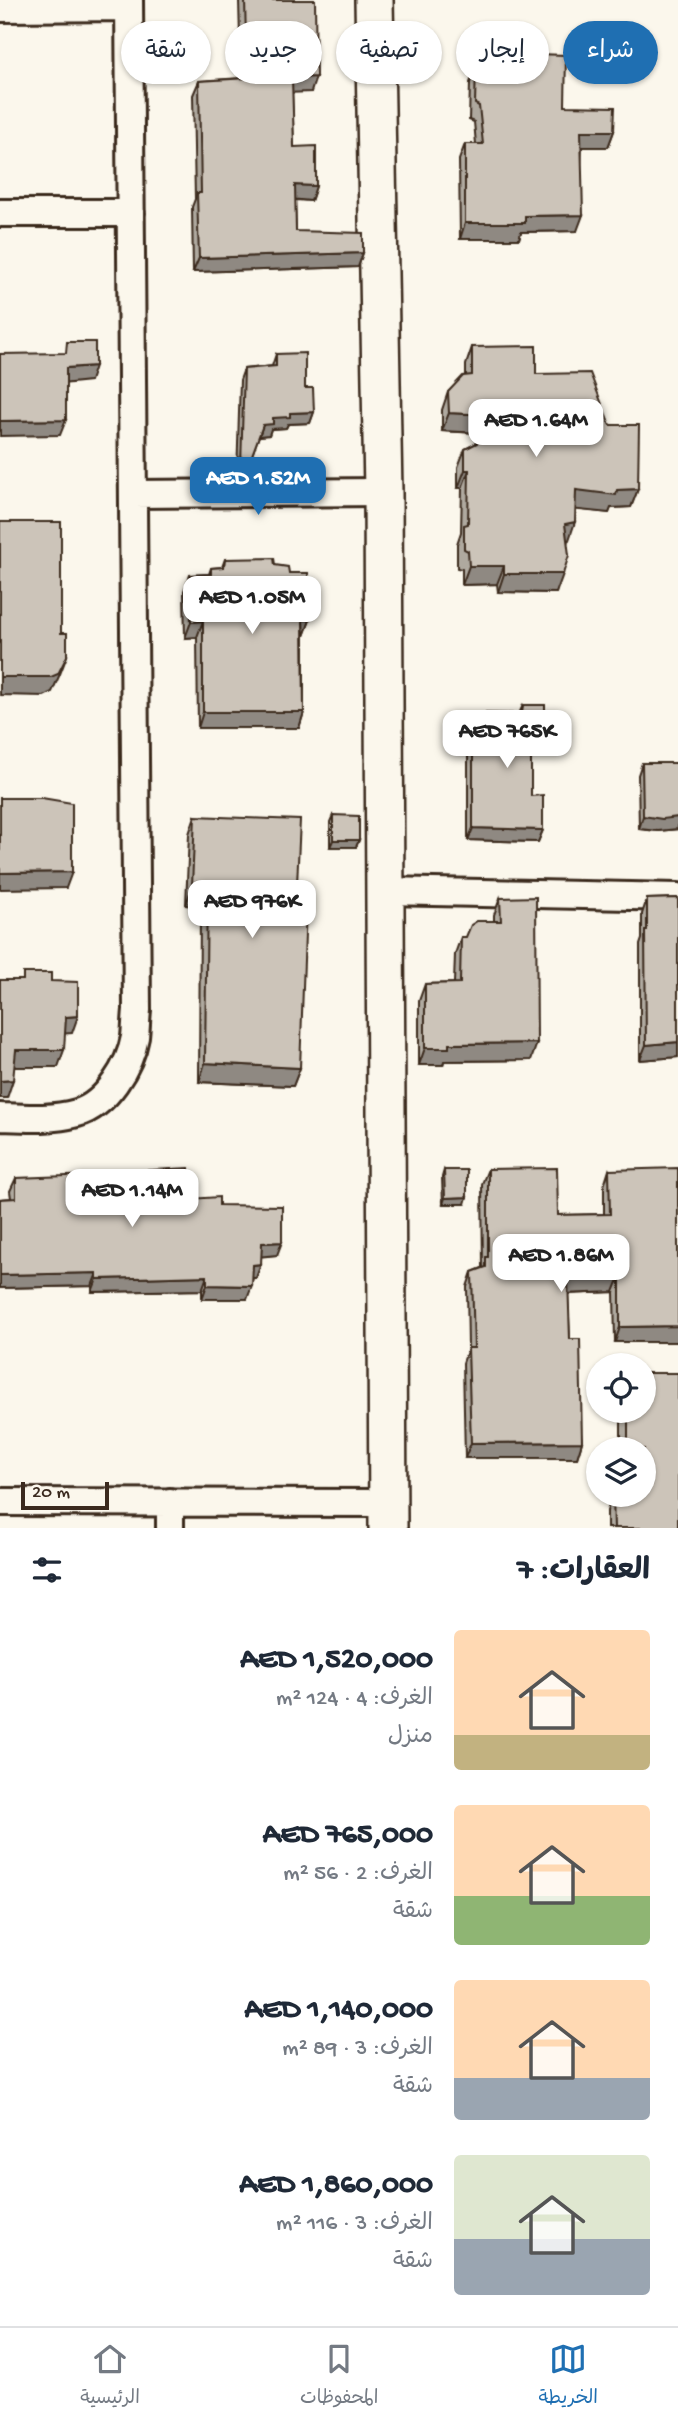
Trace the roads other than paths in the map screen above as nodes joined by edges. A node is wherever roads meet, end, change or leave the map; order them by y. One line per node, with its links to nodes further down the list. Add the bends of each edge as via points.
1 (374, 0): 6 (street)
2 (129, 3): 3 (street); 4 (street)
3 (0, 8)
4 (131, 213): 5 (street); 7 (street)
5 (0, 214)
6 (383, 492): 7 (street); 8 (street)
7 (133, 494): 10 (street, via 135,1039 103,1099 79,1113)
8 (385, 891): 9 (street); 13 (street)
9 (678, 897)
10 (0, 1118)
11 (0, 1502): 12 (street)
12 (170, 1515): 13 (street)
13 (388, 1515)

